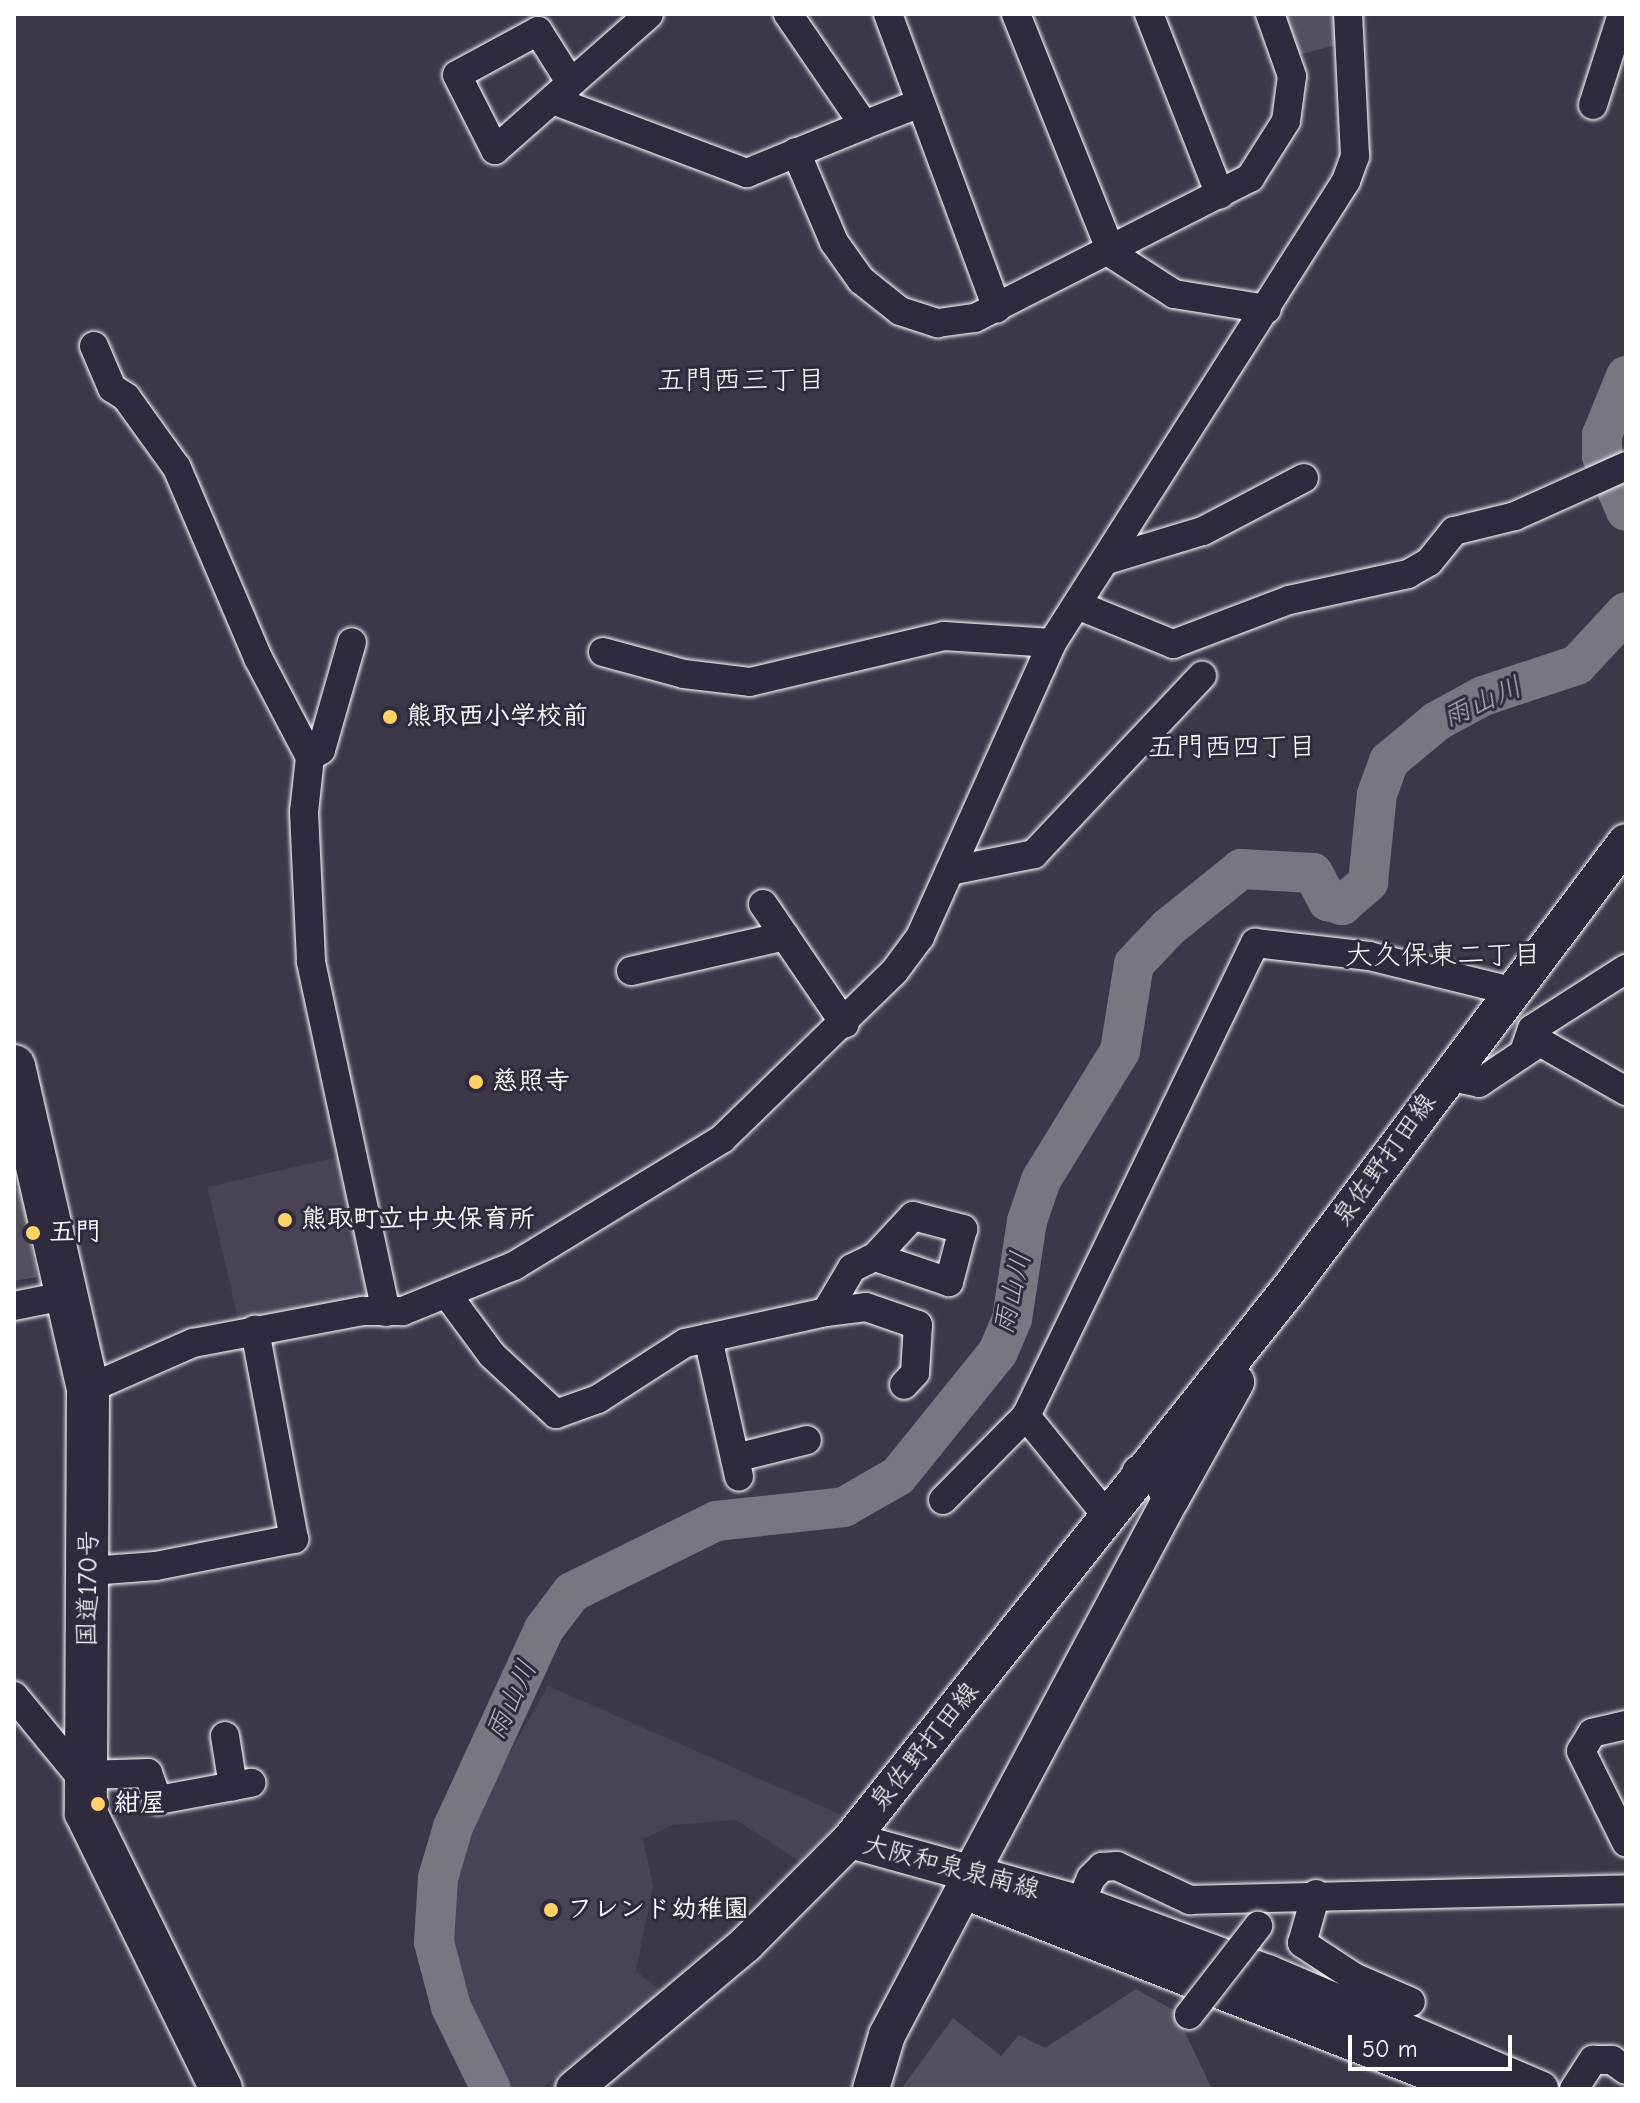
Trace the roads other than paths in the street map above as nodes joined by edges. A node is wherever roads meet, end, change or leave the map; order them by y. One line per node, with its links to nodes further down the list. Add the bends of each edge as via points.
1 (649, 14): 12 (street, via 562,90 747,173)
2 (788, 14): 11 (street)
3 (888, 14): 9 (street)
4 (1016, 14): 14 (street)
5 (1149, 14): 13 (street)
6 (1270, 14): 13 (street, via 1292,76 1286,121 1250,178)
7 (1348, 14): 16 (street, via 1355,156 1316,236)
8 (1622, 14): 10 (street)
9 (920, 103): 11 (street); 15 (street)
10 (1593, 105)
11 (864, 125): 12 (street)
12 (796, 152): 15 (street, via 834,242 861,280 891,303 938,323)
13 (1220, 195): 14 (street, via 1136,234)
14 (1112, 254): 15 (street); 16 (street, via 1174,294)
15 (997, 308)
16 (1267, 309): 20 (street)
17 (94, 346): 26 (street, via 112,388 126,397 177,468 258,658)
18 (1625, 467): 21 (street, via 1515,516 1454,531 1429,562 1408,574 1289,600 1173,644)
19 (1304, 478): 20 (street, via 1203,531)
20 (1110, 559): 21 (street)
21 (1077, 605): 23 (street)
22 (352, 642): 26 (street, via 325,739)
23 (1052, 643): 24 (street, via 944,636 750,682 684,674); 28 (street)
24 (603, 652)
25 (1202, 676): 28 (street, via 1034,854)
26 (310, 757): 44 (street, via 304,812 311,962)
27 (1626, 842): 33 (main road, 泉佐野打田線)
28 (950, 871): 34 (street, via 920,937)
29 (763, 904): 30 (street)
30 (785, 936): 32 (street); 34 (street)
31 (1626, 969): 35 (street, via 1532,1029)
32 (631, 971)
33 (1512, 991): 37 (main road, 泉佐野打田線); 50 (street, via 1369,956 1255,943)
34 (845, 1024): 42 (street, via 722,1139 514,1266)
35 (1526, 1046): 37 (street, via 1479,1083); 38 (street, via 1540,1042)
36 (14, 1066): 41 (highway, 国道170号)
37 (1447, 1076): 40 (main road, 泉佐野打田線)
38 (1626, 1091)
39 (875, 1257): 45 (street, via 852,1268)
40 (1293, 1284): 52 (main road, 泉佐野打田線); 53 (main road)
41 (69, 1295): 43 (street); 49 (highway, 国道170号)
42 (449, 1297): 44 (street); 47 (street, via 492,1355 556,1414 598,1399 685,1343)
43 (14, 1306)
44 (386, 1312): 46 (street)
45 (826, 1312): 47 (street); 48 (street, via 866,1307 918,1325 915,1373)
46 (255, 1330): 49 (street, via 193,1343); 56 (street, via 294,1539 156,1566)
47 (708, 1338): 51 (street, via 737,1467)
48 (904, 1385)
49 (88, 1389): 56 (highway, 国道170号)
50 (1026, 1416): 54 (street); 55 (street)
51 (807, 1440)
52 (1140, 1473): 53 (main road, via 1158,1472); 55 (main road, 泉佐野打田線)
53 (1171, 1499): 63 (main road)
54 (943, 1500)
55 (1107, 1516): 61 (main road, 泉佐野打田線)
56 (91, 1571): 60 (highway, 国道170号)
57 (14, 1696): 60 (street)
58 (1626, 1725): 62 (street, via 1592,1733 1581,1751)
59 (225, 1736): 60 (street, via 242,1785 158,1800 148,1773)
60 (85, 1779): 71 (highway, 国道170号, via 86,1813 97,1844)
61 (850, 1840): 63 (main road, 大阪和泉泉南線); 72 (main road, 泉佐野打田線, via 746,1944)
62 (1626, 1842)
63 (968, 1881): 67 (main road, 大阪和泉泉南線); 73 (main road, via 887,2035); 74 (main road, 大阪和泉泉南線)
64 (1626, 1889): 65 (street)
65 (1316, 1894): 66 (street); 68 (street, via 1300,1930 1302,1943 1354,1977)
66 (1261, 1897): 67 (street, via 1190,1900 1117,1866 1102,1867 1091,1878); 69 (street, bridge, via 1258,1926)
67 (1080, 1904): 75 (main road, 大阪和泉泉南線, via 1268,1973)
68 (1411, 2002)
69 (1189, 2015)
70 (1626, 2070): 76 (street, via 1612,2060 1593,2060)
71 (221, 2089)
72 (574, 2089)
73 (871, 2089)
74 (1472, 2089)
75 (1540, 2089)
76 (1574, 2089)

